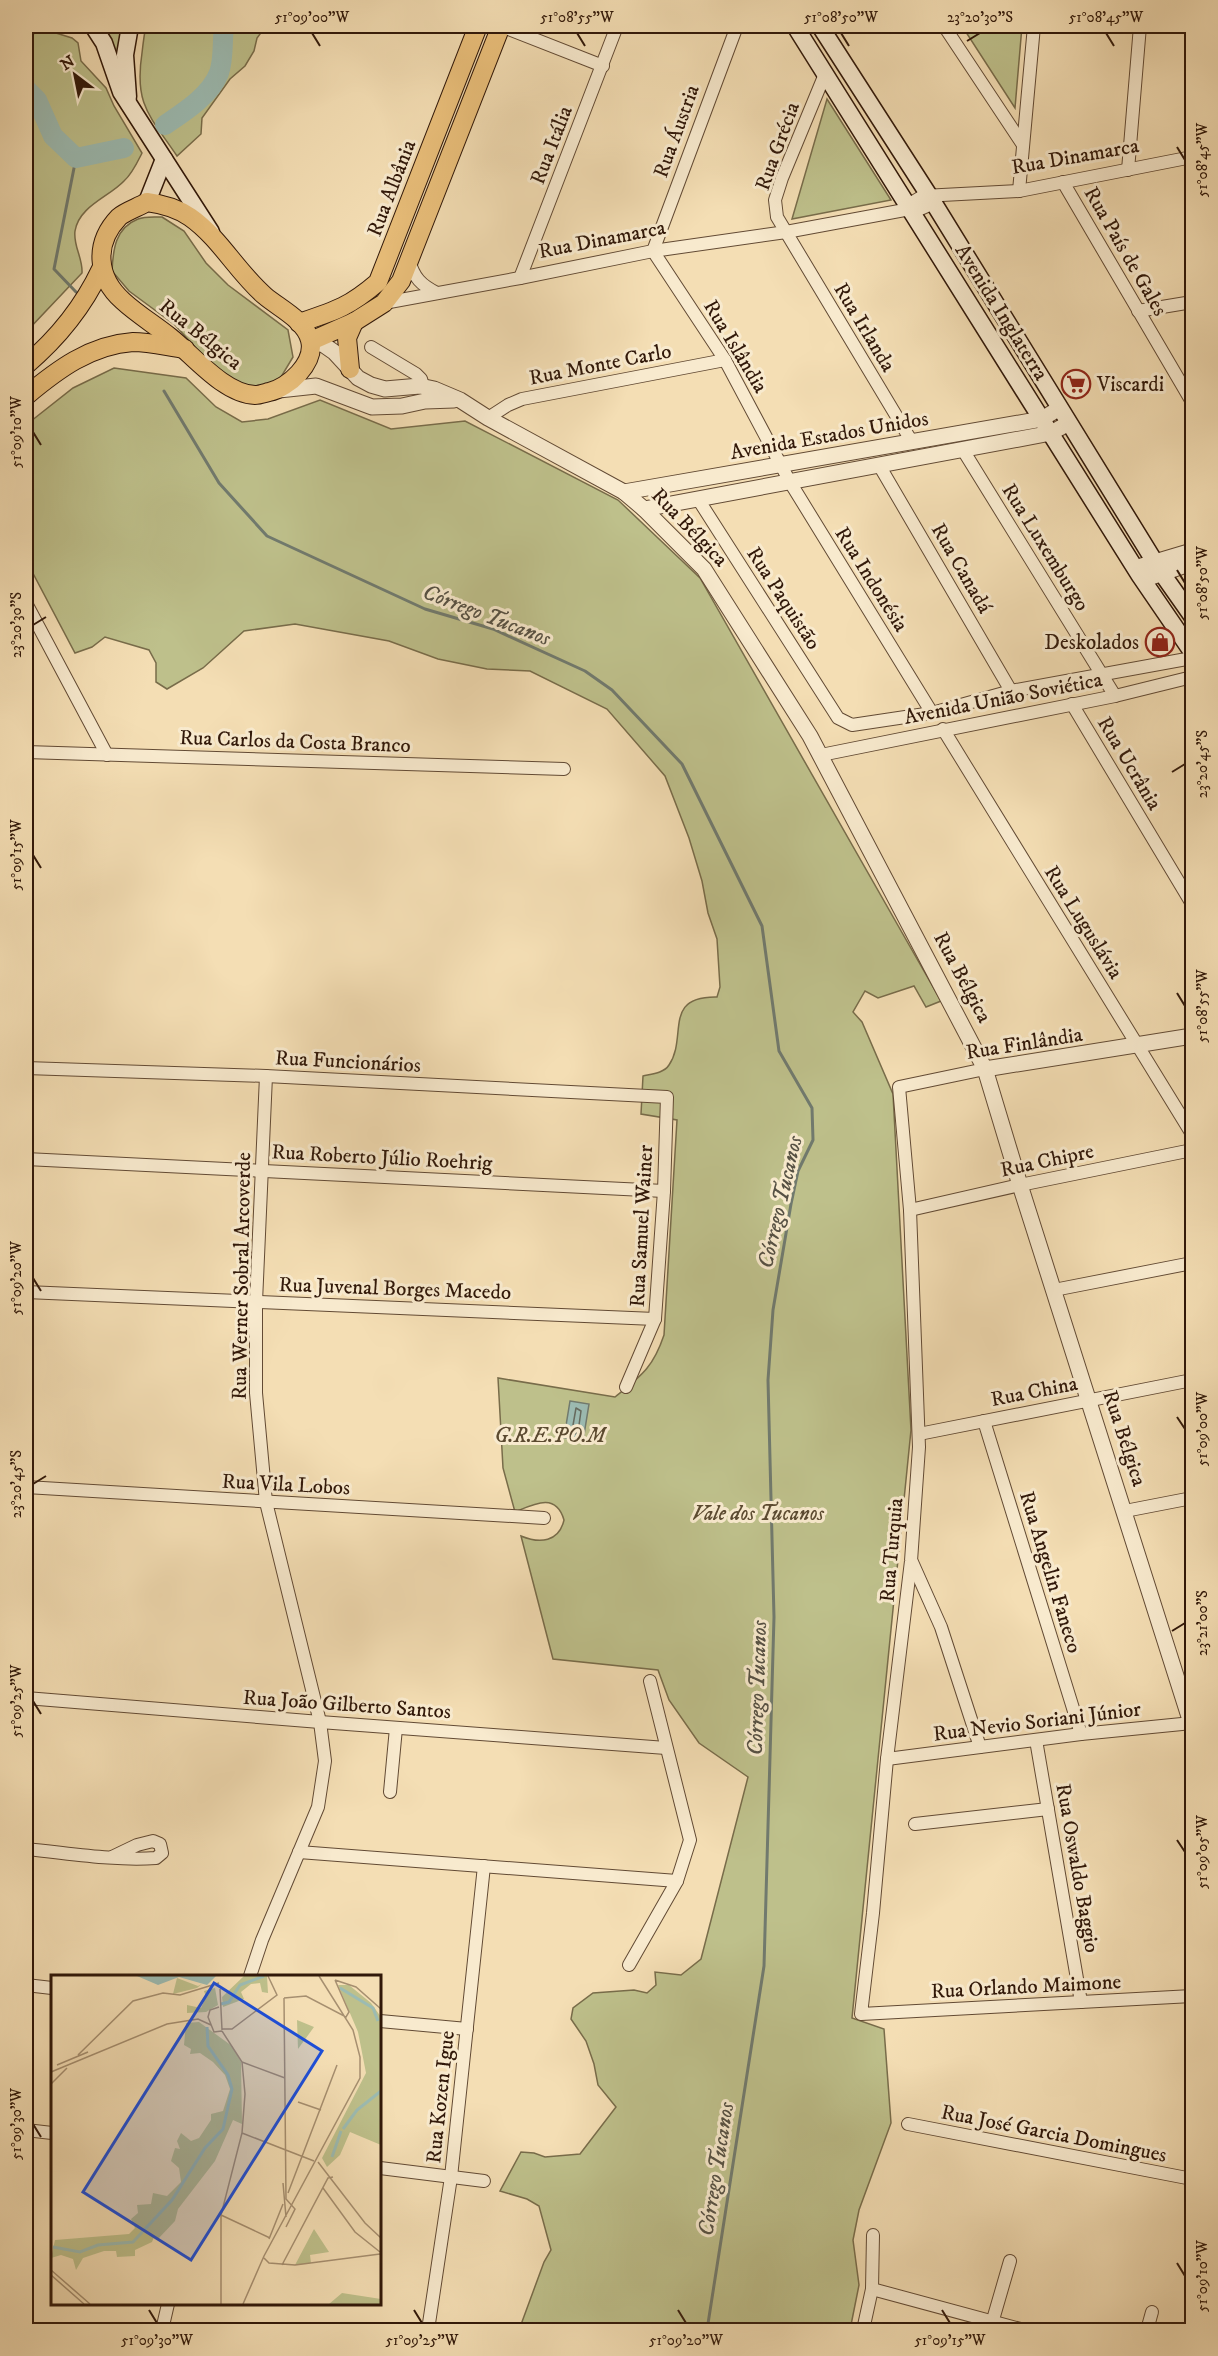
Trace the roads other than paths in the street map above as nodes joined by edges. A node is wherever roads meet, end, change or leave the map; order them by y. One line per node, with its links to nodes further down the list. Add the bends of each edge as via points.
1 (93, 26): 14 (main road, Rua Bélgica)
2 (130, 26): 14 (main road, Rua Bélgica, via 125,55)
3 (478, 26): 37 (main road, Rua Albânia, via 378,282 343,309)
4 (501, 26): 12 (street); 29 (main road, Rua Albânia)
5 (617, 26): 12 (street, Rua Itália)
6 (737, 26): 28 (street, Rua Áustria)
7 (818, 26): 11 (street, via 814,30); 23 (main road, Avenida Inglaterra)
8 (944, 26): 15 (street)
9 (1034, 26): 16 (street)
10 (1140, 26): 20 (street)
11 (797, 29): 13 (main road, Avenida Inglaterra)
12 (603, 66): 31 (street, Rua Itália)
13 (825, 74): 25 (main road, Avenida Inglaterra); 26 (street, Rua Grécia, via 775,200 777,217)
14 (129, 104): 19 (main road, Rua Bélgica)
15 (1000, 110): 16 (street, via 1010,114); 17 (street)
16 (1026, 111): 17 (street)
17 (1023, 145): 22 (street)
18 (1192, 157): 20 (street, Rua Dinamarca)
19 (164, 159): 24 (main road); 27 (main road, Rua Bélgica)
20 (1128, 170): 21 (street, Rua Dinamarca)
21 (1063, 182): 22 (street, Rua Dinamarca); 35 (street, Rua País de Gales)
22 (1019, 191): 23 (street, Rua Dinamarca)
23 (930, 197): 25 (street, Rua Dinamarca, via 923,196); 49 (main road, Avenida Inglaterra)
24 (147, 202): 27 (main road, via 188,216); 30 (main road, via 120,216 103,239)
25 (910, 209): 26 (street, Rua Dinamarca); 51 (main road, Avenida Inglaterra)
26 (786, 232): 28 (street, Rua Dinamarca); 54 (street, Rua Irlanda)
27 (214, 238): 37 (main road, Rua Bélgica, via 265,296)
28 (652, 251): 31 (street, Rua Dinamarca); 41 (street, Rua Islândia)
29 (409, 260): 32 (street, via 413,275 423,287); 34 (main road, Rua Albânia, via 401,281)
30 (101, 269): 40 (main road, Rua Bélgica, via 121,300); 42 (main road, via 87,298 49,345)
31 (520, 278): 32 (street, Rua Dinamarca)
32 (437, 293): 34 (street, Rua Dinamarca)
33 (1192, 302): 35 (street)
34 (384, 303): 36 (main road, Rua Dinamarca)
35 (1138, 311): 48 (street, Rua País de Gales)
36 (354, 322): 38 (main road, Rua Dinamarca); 43 (main road, via 347,338)
37 (299, 323): 38 (main road, Rua Bélgica)
38 (311, 341): 43 (street, Rua Bélgica, via 334,352); 45 (main road, via 303,369)
39 (371, 347): 44 (street, via 416,374)
40 (186, 350): 45 (main road, Rua Bélgica, via 231,388 255,395); 46 (main road, via 134,342 93,351 58,369)
41 (725, 360): 50 (street, Rua Monte Carlo, via 522,399); 56 (street, Rua Islândia)
42 (26, 365)
43 (350, 369): 44 (street, Rua Bélgica, via 371,385 385,389)
44 (423, 386): 47 (street, Rua Bélgica)
45 (279, 390): 47 (street, Rua Bélgica, via 316,386 372,407)
46 (26, 396)
47 (460, 400): 50 (street, Rua Bélgica)
48 (1192, 402)
49 (1058, 409): 51 (street); 52 (main road, Avenida Inglaterra)
50 (488, 418): 59 (street, Rua Bélgica)
51 (1042, 419): 53 (main road, Avenida Inglaterra); 54 (street, Avenida Estados Unidos)
52 (1067, 424): 53 (street, Avenida Estados Unidos); 64 (main road, Avenida Inglaterra)
53 (1051, 433): 55 (street, Avenida Estados Unidos); 65 (main road, Avenida Inglaterra)
54 (912, 442): 56 (street, Avenida Estados Unidos)
55 (963, 450): 57 (street, Avenida Estados Unidos); 72 (street, Rua Luxemburgo)
56 (781, 465): 58 (street, Rua Indonésia); 59 (street, Avenida Estados Unidos)
57 (879, 465): 58 (street, Avenida Estados Unidos); 74 (street, Rua Canadá)
58 (790, 482): 60 (street, Avenida Estados Unidos); 77 (street, Rua Indonésia)
59 (624, 492): 61 (street, Rua Bélgica)
60 (698, 499): 61 (street, Avenida Estados Unidos); 78 (street, Rua Paquistão)
61 (644, 509): 82 (street, Rua Bélgica, via 704,569)
62 (1192, 550): 64 (street)
63 (1192, 563): 64 (street)
64 (1157, 567): 65 (street); 67 (main road, Avenida Inglaterra)
65 (1139, 574): 70 (main road, Avenida Inglaterra)
66 (26, 603): 69 (street)
67 (1192, 616)
68 (26, 626): 69 (street)
69 (39, 627): 81 (street)
70 (1192, 652)
71 (1192, 658): 72 (street, Avenida União Soviética)
72 (1103, 675): 74 (street, Avenida União Soviética); 75 (street, Rua Luxemburgo)
73 (1192, 677): 75 (street, Avenida União Soviética)
74 (1011, 691): 77 (street, Avenida União Soviética)
75 (1115, 696): 76 (street, Avenida União Soviética)
76 (1072, 704): 79 (street, Avenida União Soviética); 84 (street, Rua Ucrânia)
77 (932, 713): 78 (street, Avenida União Soviética, via 852,725)
78 (838, 718)
79 (943, 729): 82 (street, Avenida União Soviética); 86 (street, Rua Luguslávia)
80 (26, 752): 81 (street, Rua Carlos da Costa Branco)
81 (107, 755): 83 (street, Rua Carlos da Costa Branco)
82 (821, 755): 88 (street, Rua Bélgica)
83 (564, 769)
84 (1192, 904)
85 (1192, 1036): 86 (street, Rua Finlândia)
86 (1138, 1046): 88 (street, Rua Finlândia); 92 (street, Rua Luguslávia)
87 (26, 1068): 89 (street, Rua Funcionários)
88 (985, 1069): 90 (street, Rua Finlândia); 96 (street, Rua Bélgica)
89 (266, 1076): 91 (street, Rua Funcionários); 95 (street, Rua Werner Sobral Arcoverde)
90 (899, 1087): 98 (street, Rua Turquia)
91 (668, 1097): 97 (street, Rua Samuel Wainer)
92 (1192, 1134)
93 (1192, 1150): 96 (street, Rua Chipre)
94 (26, 1159): 95 (street, Rua Roberto Júlio Roehrig)
95 (262, 1170): 97 (street, Rua Roberto Júlio Roehrig); 102 (street, Rua Werner Sobral Arcoverde)
96 (1020, 1185): 98 (street, Rua Chipre); 100 (street, Rua Bélgica)
97 (664, 1191): 103 (street, Rua Samuel Wainer)
98 (910, 1210): 108 (street, Rua Turquia)
99 (1192, 1263): 100 (street)
100 (1054, 1290): 106 (street, Rua Bélgica)
101 (26, 1292): 102 (street, Rua Juvenal Borges Macedo)
102 (256, 1302): 103 (street, Rua Juvenal Borges Macedo); 111 (street, Rua Werner Sobral Arcoverde, via 256,1393)
103 (655, 1319): 105 (street, Rua Samuel Wainer)
104 (1192, 1380): 106 (street, Rua China)
105 (626, 1387)
106 (1089, 1400): 107 (street, Rua China); 112 (street, Rua Bélgica)
107 (984, 1421): 108 (street, Rua China); 120 (street, Rua Angelin Faneco)
108 (919, 1434): 114 (street, Rua Turquia)
109 (26, 1487): 111 (street, Rua Vila Lobos)
110 (1192, 1498): 112 (street)
111 (266, 1502): 113 (street, Rua Vila Lobos); 117 (street, Rua Werner Sobral Arcoverde)
112 (1125, 1511): 118 (street, Rua Bélgica)
113 (544, 1518)
114 (911, 1561): 122 (street, via 941,1627); 124 (street, Rua Turquia)
115 (650, 1681): 123 (street)
116 (26, 1698): 117 (street, Rua João Gilberto Santos)
117 (320, 1722): 119 (street, Rua João Gilberto Santos); 130 (street, Rua Werner Sobral Arcoverde, via 325,1761 318,1807)
118 (1192, 1724): 120 (street, Rua Nevio Soriani Júnior)
119 (396, 1728): 123 (street, Rua João Gilberto Santos); 125 (street)
120 (1081, 1734): 121 (street, Rua Nevio Soriani Júnior)
121 (1036, 1740): 122 (street, Rua Nevio Soriani Júnior); 126 (street, Rua Oswaldo Baggio)
122 (980, 1747): 124 (street, Rua Nevio Soriani Júnior)
123 (666, 1748): 134 (street, via 690,1840)
124 (887, 1760): 141 (street, Rua Turquia)
125 (390, 1792)
126 (1048, 1809): 127 (street); 140 (street, Rua Oswaldo Baggio)
127 (915, 1824)
128 (137, 1845): 131 (street); 132 (street); 132 (street, via 153,1841 160,1844 162,1853 156,1858)
129 (26, 1849): 131 (street)
130 (299, 1852): 133 (street); 136 (street, Rua Werner Sobral Arcoverde)
131 (112, 1857): 132 (street)
132 (137, 1859)
133 (484, 1866): 134 (street); 143 (street, Rua Kozen Igue)
134 (677, 1881): 135 (street)
135 (629, 1965)
136 (251, 1975)
137 (26, 1985): 138 (street)
138 (51, 1988)
139 (1192, 1996): 140 (street, Rua Orlando Maimone)
140 (1081, 2002): 141 (street, Rua Orlando Maimone)
141 (861, 2014)
142 (381, 2021): 143 (street)
143 (467, 2029): 148 (street, Rua Kozen Igue)
144 (908, 2124): 149 (street, Rua José Garcia Domingues)
145 (26, 2130): 146 (street)
146 (51, 2133)
147 (381, 2168): 148 (street)
148 (451, 2177): 150 (street); 158 (street, Rua Kozen Igue)
149 (1192, 2180)
150 (484, 2181)
151 (873, 2235): 153 (street)
152 (1010, 2261): 156 (street)
153 (872, 2289): 156 (street); 159 (street)
154 (168, 2305): 157 (street)
155 (1152, 2312): 161 (street)
156 (992, 2326): 160 (street)
157 (162, 2331)
158 (428, 2331)
159 (863, 2331)
160 (1024, 2331)
161 (1147, 2331)

